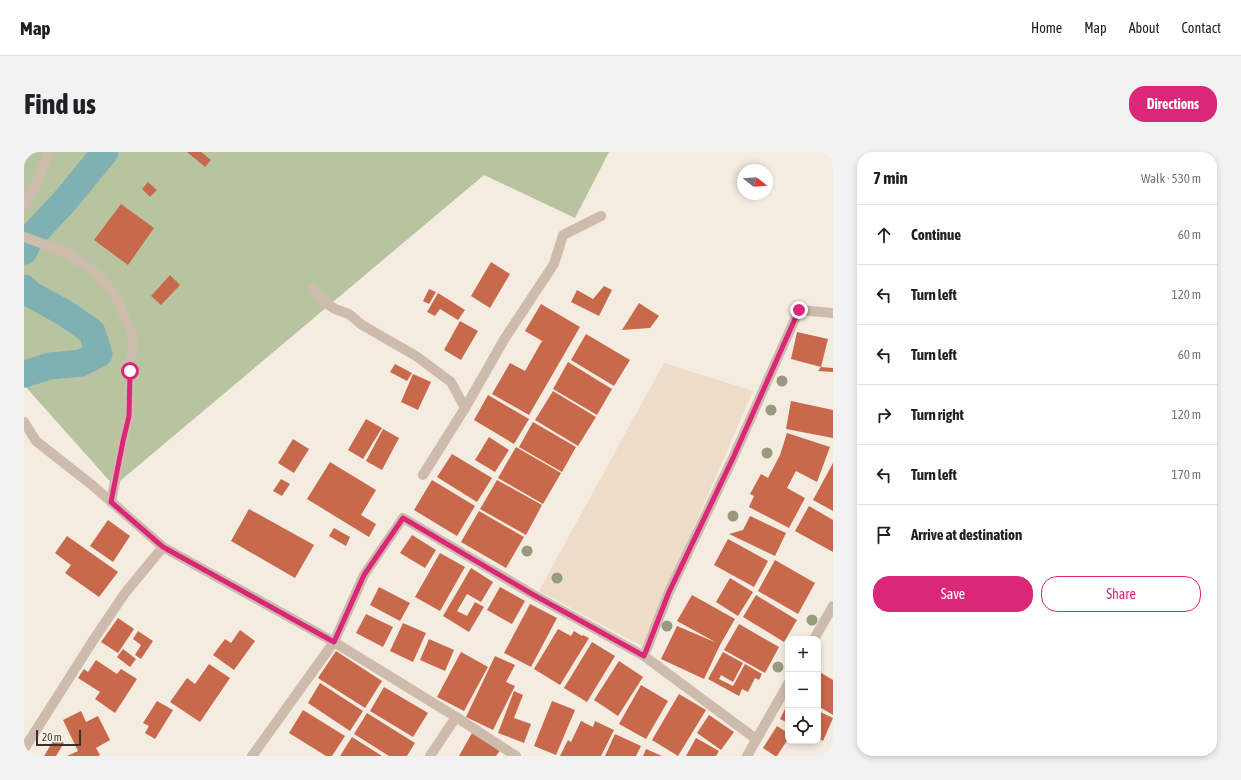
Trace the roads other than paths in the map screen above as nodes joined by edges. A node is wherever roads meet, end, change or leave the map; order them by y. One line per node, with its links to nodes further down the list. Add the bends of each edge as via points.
1 (49, 152): 2 (street)
2 (24, 206)
3 (601, 216): 7 (street, via 563,234 554,264 505,338)
4 (24, 237): 10 (street, via 63,250 93,270 115,295 132,333 129,416)
5 (313, 288): 7 (street, via 324,302 349,314 367,328 416,356 451,382)
6 (833, 313): 15 (street, via 799,310 733,458 669,592)
7 (465, 408): 9 (street)
8 (24, 422): 10 (street, via 36,441)
9 (423, 475)
10 (111, 502): 11 (street)
11 (163, 547): 14 (street); 19 (street, via 120,600)
12 (833, 606): 13 (street)
13 (816, 636)
14 (334, 642): 15 (street, via 364,575 403,518); 17 (street); 20 (street)
15 (644, 656): 18 (street)
16 (785, 689): 18 (street)
17 (456, 717): 21 (street); 22 (street)
18 (756, 739): 23 (street)
19 (24, 749)
20 (252, 756)
21 (430, 756)
22 (516, 756)
23 (747, 756)

